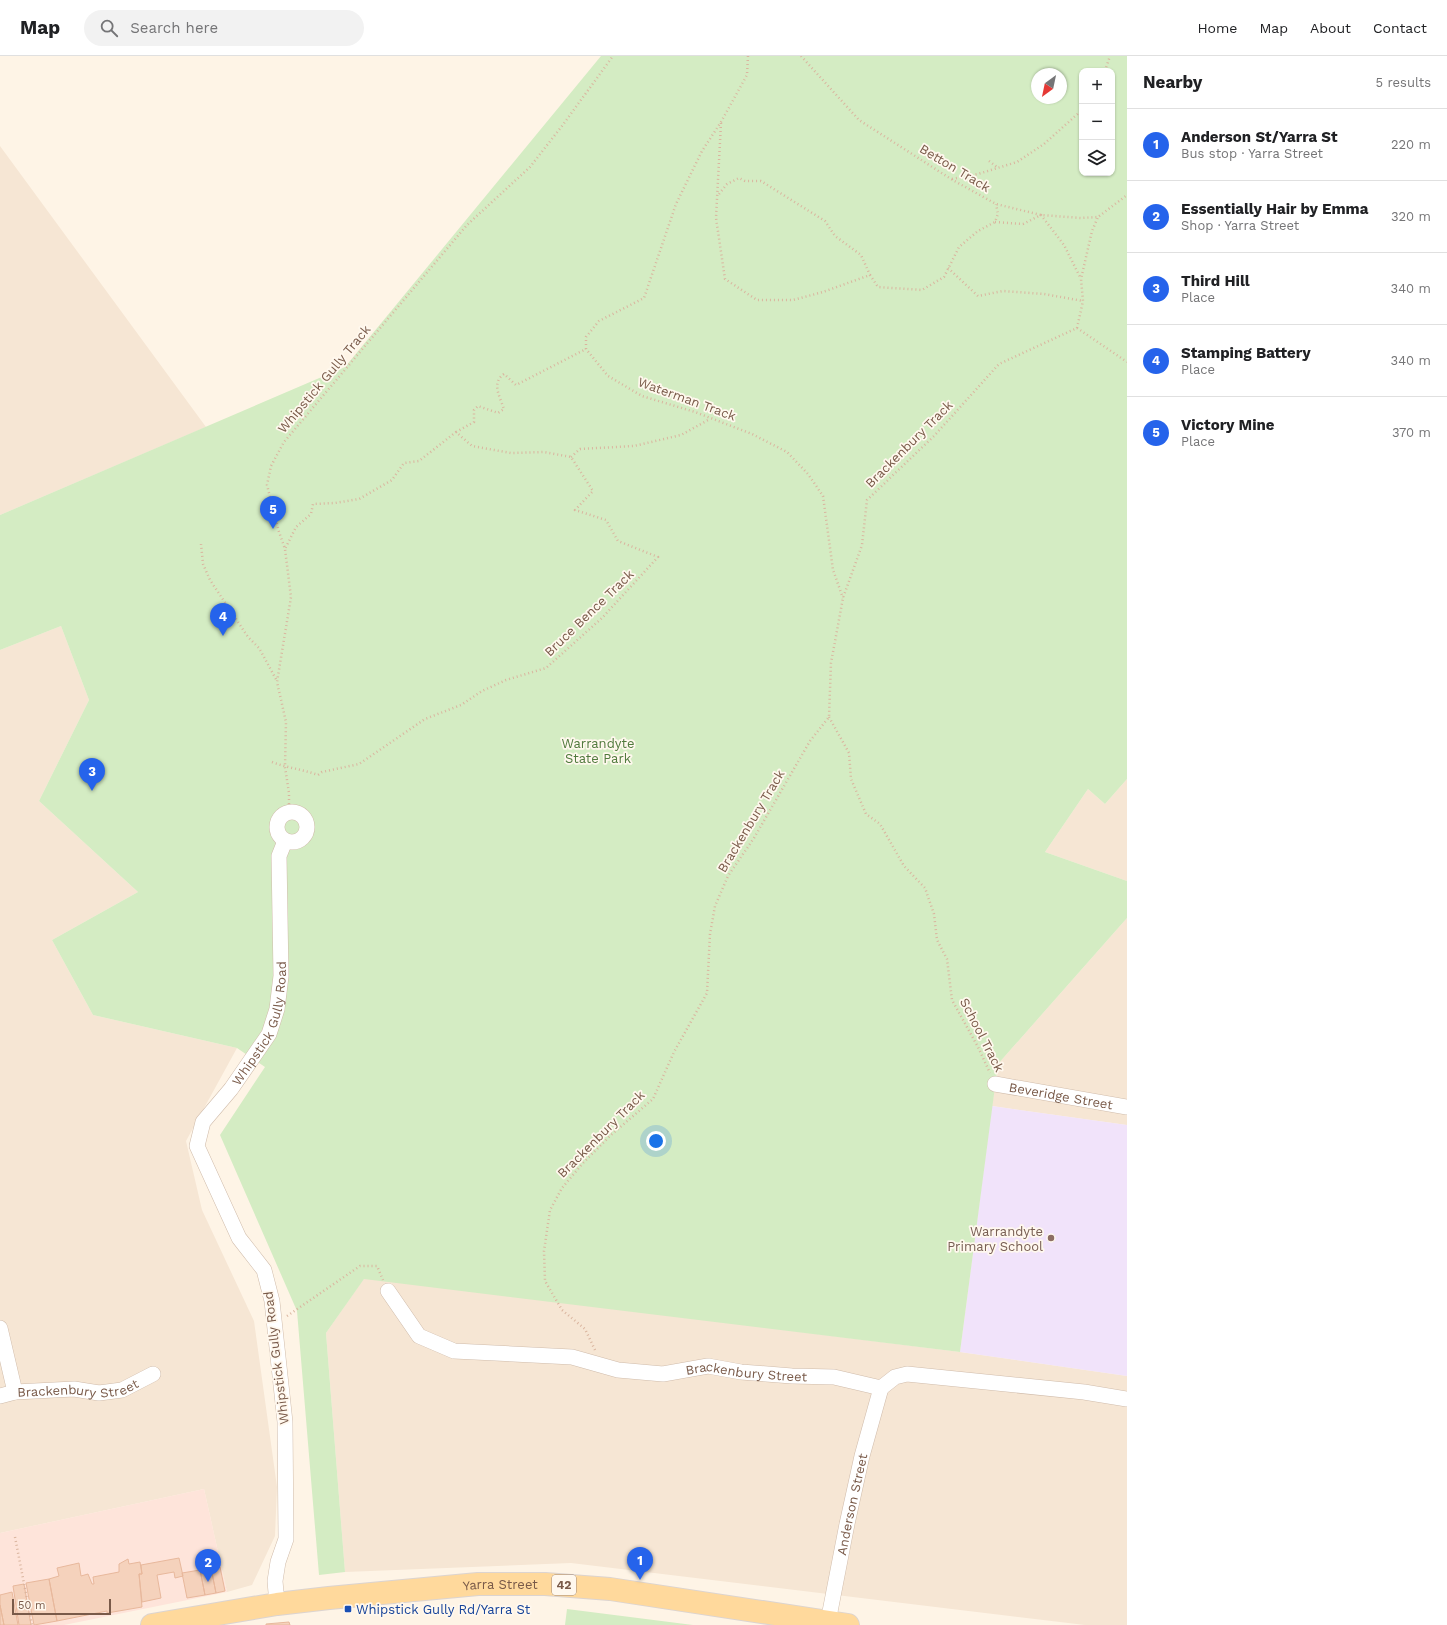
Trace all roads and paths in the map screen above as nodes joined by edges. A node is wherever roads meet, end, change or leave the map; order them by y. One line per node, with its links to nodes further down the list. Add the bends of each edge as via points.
1 (613, 56): 28 (path, Whipstick Gully Track, via 530,166 467,225 284,442 271,466 267,485)
2 (748, 56): 7 (path, via 747,75)
3 (801, 56): 10 (path, Betton Track, via 859,120)
4 (1110, 56): 5 (path)
5 (1106, 68)
6 (1079, 113): 9 (path, via 1044,144 1017,162)
7 (721, 122): 11 (path); 22 (path, via 702,151 676,204 644,298 599,321 586,337)
8 (989, 160): 9 (path)
9 (998, 168): 10 (path)
10 (951, 179): 13 (path, Betton Track)
11 (718, 194): 18 (path, via 739,178 761,182 824,221 835,236 861,255); 18 (path, via 716,218 725,279 757,300 793,300)
12 (1127, 195): 15 (path)
13 (996, 204): 14 (path, Betton Track); 16 (path, via 998,214)
14 (1042, 215): 15 (path, Betton Track); 16 (path, via 1022,224); 19 (path, via 1064,245)
15 (1098, 217): 19 (path, via 1092,231)
16 (995, 222): 17 (path, via 978,231 959,247)
17 (948, 268): 18 (path, via 944,277 922,290 878,287); 20 (path, via 978,296 1003,291 1044,294)
18 (870, 275)
19 (1081, 279): 20 (path)
20 (1083, 301): 21 (path)
21 (1077, 328): 23 (path); 29 (path, Brackenbury Track, via 998,364 934,436 867,500 862,545)
22 (586, 350): 24 (path, Waterman Track, via 608,376 642,396); 25 (path, via 516,385 504,374 499,378 497,385 504,409 498,413 478,406 474,410 474,422)
23 (1127, 362)
24 (711, 419): 26 (path, via 681,435 634,446 580,449); 29 (path, Waterman Track, via 752,434 787,452 808,474 823,496 833,570)
25 (456, 432): 26 (path, via 472,446 511,453 544,452); 28 (path, via 419,461 404,463 392,480 359,499 313,504 311,514 296,527)
26 (571, 457): 33 (path, Bruce Bence Track, via 593,491 575,510 606,520 618,541 658,557 602,618 546,668 500,683 461,705 425,719 359,764 322,772 318,776 301,769)
27 (201, 544): 30 (path, via 203,564 210,580 248,637 259,648)
28 (285, 549): 30 (path, Whipstick Gully Track, via 291,597)
29 (843, 598): 31 (path, Brackenbury Track, via 831,663)
30 (277, 682): 33 (path, Whipstick Gully Track, via 286,722)
31 (829, 717): 36 (path, School Track, via 849,753 851,779 866,814 880,824 904,866 925,888 934,914 937,940 947,959 952,1000); 41 (path, Brackenbury Track, via 810,742 754,838 728,876 715,906 710,934 707,993 674,1052 653,1099 583,1163 562,1188 550,1210 544,1251 545,1281 562,1310 585,1328)
32 (272, 762): 33 (path, Bruce Bence Track)
33 (285, 767): 34 (path, Whipstick Gully Track)
34 (289, 812): 35 (street, via 281,817 277,825 278,835); 35 (street, via 304,817 307,832 295,843)
35 (285, 841): 39 (street, Whipstick Gully Road, via 279,856 281,976 277,1009 269,1034 231,1089 203,1122 197,1146 239,1238 264,1270 272,1301)
36 (995, 1084): 37 (street, Beveridge Street)
37 (1127, 1106)
38 (388, 1291): 39 (path, via 377,1266 360,1266); 41 (street, Brackenbury Street, via 419,1336 454,1351 572,1357)
39 (274, 1324): 48 (street, Whipstick Gully Road, via 285,1430 286,1539 275,1581)
40 (0, 1328): 44 (street)
41 (602, 1366): 43 (street, Brackenbury Street, via 663,1374 708,1366 756,1373 834,1377)
42 (153, 1374): 44 (street, Brackenbury Street, via 122,1390)
43 (881, 1388): 46 (street, via 894,1377 907,1374 1084,1392); 49 (street, Anderson Street, via 847,1524)
44 (15, 1392): 45 (street, Brackenbury Street)
45 (0, 1396)
46 (1127, 1399)
47 (15, 1537): 50 (path)
48 (277, 1604): 49 (main road, Yarra Street / 42, via 478,1584 545,1584 610,1589); 51 (main road, Yarra Street / 42)
49 (838, 1624)
50 (32, 1625)
51 (152, 1625)

